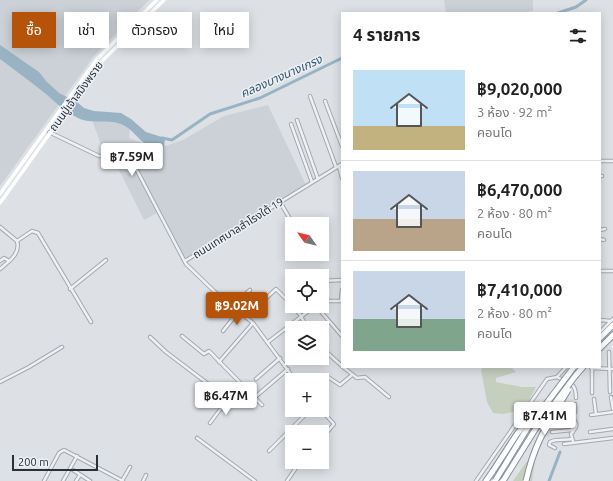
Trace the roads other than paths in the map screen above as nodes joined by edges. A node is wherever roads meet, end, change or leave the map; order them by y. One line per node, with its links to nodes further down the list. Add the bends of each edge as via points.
1 (157, 0): 7 (main road, ถนนปู่เจ้าสมิงพราย, via 105,50 77,85)
2 (164, 0): 7 (main road, ถนนปู่เจ้าสมิงพราย, via 108,54)
3 (310, 96): 12 (street)
4 (326, 101): 8 (street)
5 (297, 120): 14 (street)
6 (291, 124): 15 (street)
7 (48, 131): 16 (main road, ถนนปู่เจ้าสมิงพราย); 17 (main road, ถนนปู่เจ้าสมิงพราย); 29 (street, ถนนเทศบาลสำโรงใต้ 19, via 99,156 126,156 131,159)
8 (341, 143)
9 (601, 161): 10 (street)
10 (613, 161)
11 (341, 165): 12 (street, ถนนเทศบาลสำโรงใต้ 19)
12 (337, 167): 13 (street); 14 (street, ถนนเทศบาลสำโรงใต้ 19)
13 (341, 176)
14 (318, 179): 15 (street, ถนนเทศบาลสำโรงใต้ 19)
15 (312, 182): 18 (street, ถนนเทศบาลสำโรงใต้ 19)
16 (0, 194)
17 (0, 202)
18 (280, 202): 19 (street); 29 (street, ถนนเทศบาลสำโรงใต้ 19)
19 (289, 217)
20 (0, 227): 25 (street)
21 (605, 229): 22 (street)
22 (601, 230)
23 (601, 239): 24 (street)
24 (604, 240)
25 (17, 242): 28 (street, via 18,250); 35 (street, via 32,231 38,233)
26 (106, 260): 35 (street)
27 (0, 261): 28 (street, via 4,258)
28 (9, 261): 30 (street)
29 (186, 264): 40 (street)
30 (0, 269)
31 (601, 271): 32 (street)
32 (613, 271)
33 (341, 280): 34 (street)
34 (329, 281)
35 (70, 289): 51 (street)
36 (250, 290): 40 (street)
37 (285, 297): 45 (street, via 276,288)
38 (329, 301): 39 (street)
39 (341, 301)
40 (232, 306): 41 (street)
41 (239, 312): 45 (street); 54 (street)
42 (298, 313): 46 (street)
43 (306, 313): 46 (street)
44 (322, 313): 56 (street)
45 (246, 317): 52 (street)
46 (301, 317): 48 (street); 49 (street)
47 (601, 320): 50 (street)
48 (296, 321)
49 (304, 321)
50 (612, 321): 55 (street); 60 (highway)
51 (91, 322)
52 (253, 323): 61 (street); 67 (street)
53 (285, 330): 61 (street)
54 (223, 331)
55 (601, 331)
56 (341, 335)
57 (613, 335): 63 (highway)
58 (182, 336): 67 (street, via 203,354 209,351)
59 (150, 337): 90 (street)
60 (601, 337)
61 (268, 342): 66 (street)
62 (62, 347): 82 (street)
63 (601, 347)
64 (609, 352): 74 (street)
65 (329, 355): 68 (street)
66 (280, 358): 73 (street); 81 (street)
67 (219, 362): 83 (street)
68 (341, 366)
69 (343, 368): 76 (street)
70 (565, 368): 78 (street)
71 (573, 368): 80 (highway, bridge)
72 (582, 368): 77 (highway)
73 (288, 369): 75 (street); 88 (street)
74 (611, 369): 84 (street); 85 (street, via 592,369)
75 (291, 373)
76 (352, 375): 79 (street, via 340,384); 86 (street, via 358,378 365,377)
77 (576, 375): 128 (highway, bridge, via 536,428); 129 (highway, bridge, via 541,434)
78 (557, 376): 89 (street, via 575,387); 125 (street, via 547,380)
79 (329, 377)
80 (565, 377): 126 (highway, bridge, via 523,426); 127 (highway, bridge, via 527,429)
81 (256, 379)
82 (0, 382)
83 (240, 384): 88 (street); 90 (street)
84 (610, 392)
85 (592, 393)
86 (389, 397)
87 (612, 397): 94 (street)
88 (254, 398): 93 (street)
89 (576, 398)
90 (228, 399): 99 (street)
91 (594, 399): 95 (street)
92 (575, 404): 102 (street, via 575,412 570,416)
93 (262, 405)
94 (613, 411): 95 (street)
95 (596, 414): 96 (street)
96 (591, 415)
97 (303, 417): 110 (street)
98 (328, 417): 101 (street, via 334,424)
99 (210, 423)
100 (613, 429): 104 (street)
101 (329, 430)
102 (572, 431): 103 (street); 107 (street)
103 (552, 432)
104 (590, 432)
105 (197, 438): 123 (street)
106 (613, 438): 107 (street)
107 (573, 441): 108 (street); 109 (street, via 556,439 549,445)
108 (564, 444)
109 (555, 448)
110 (269, 452)
111 (77, 456): 117 (street, via 61,450); 118 (street); 121 (street)
112 (130, 467): 121 (street)
113 (295, 469): 124 (street)
114 (73, 470): 115 (street)
115 (80, 474): 119 (street); 120 (street)
116 (146, 475): 122 (street)
117 (44, 481)
118 (63, 481)
119 (76, 481)
120 (90, 481)
121 (122, 481)
122 (142, 481)
123 (255, 481)
124 (287, 481)
125 (476, 481)
126 (486, 481)
127 (495, 481)
128 (503, 481)
129 (526, 481)

